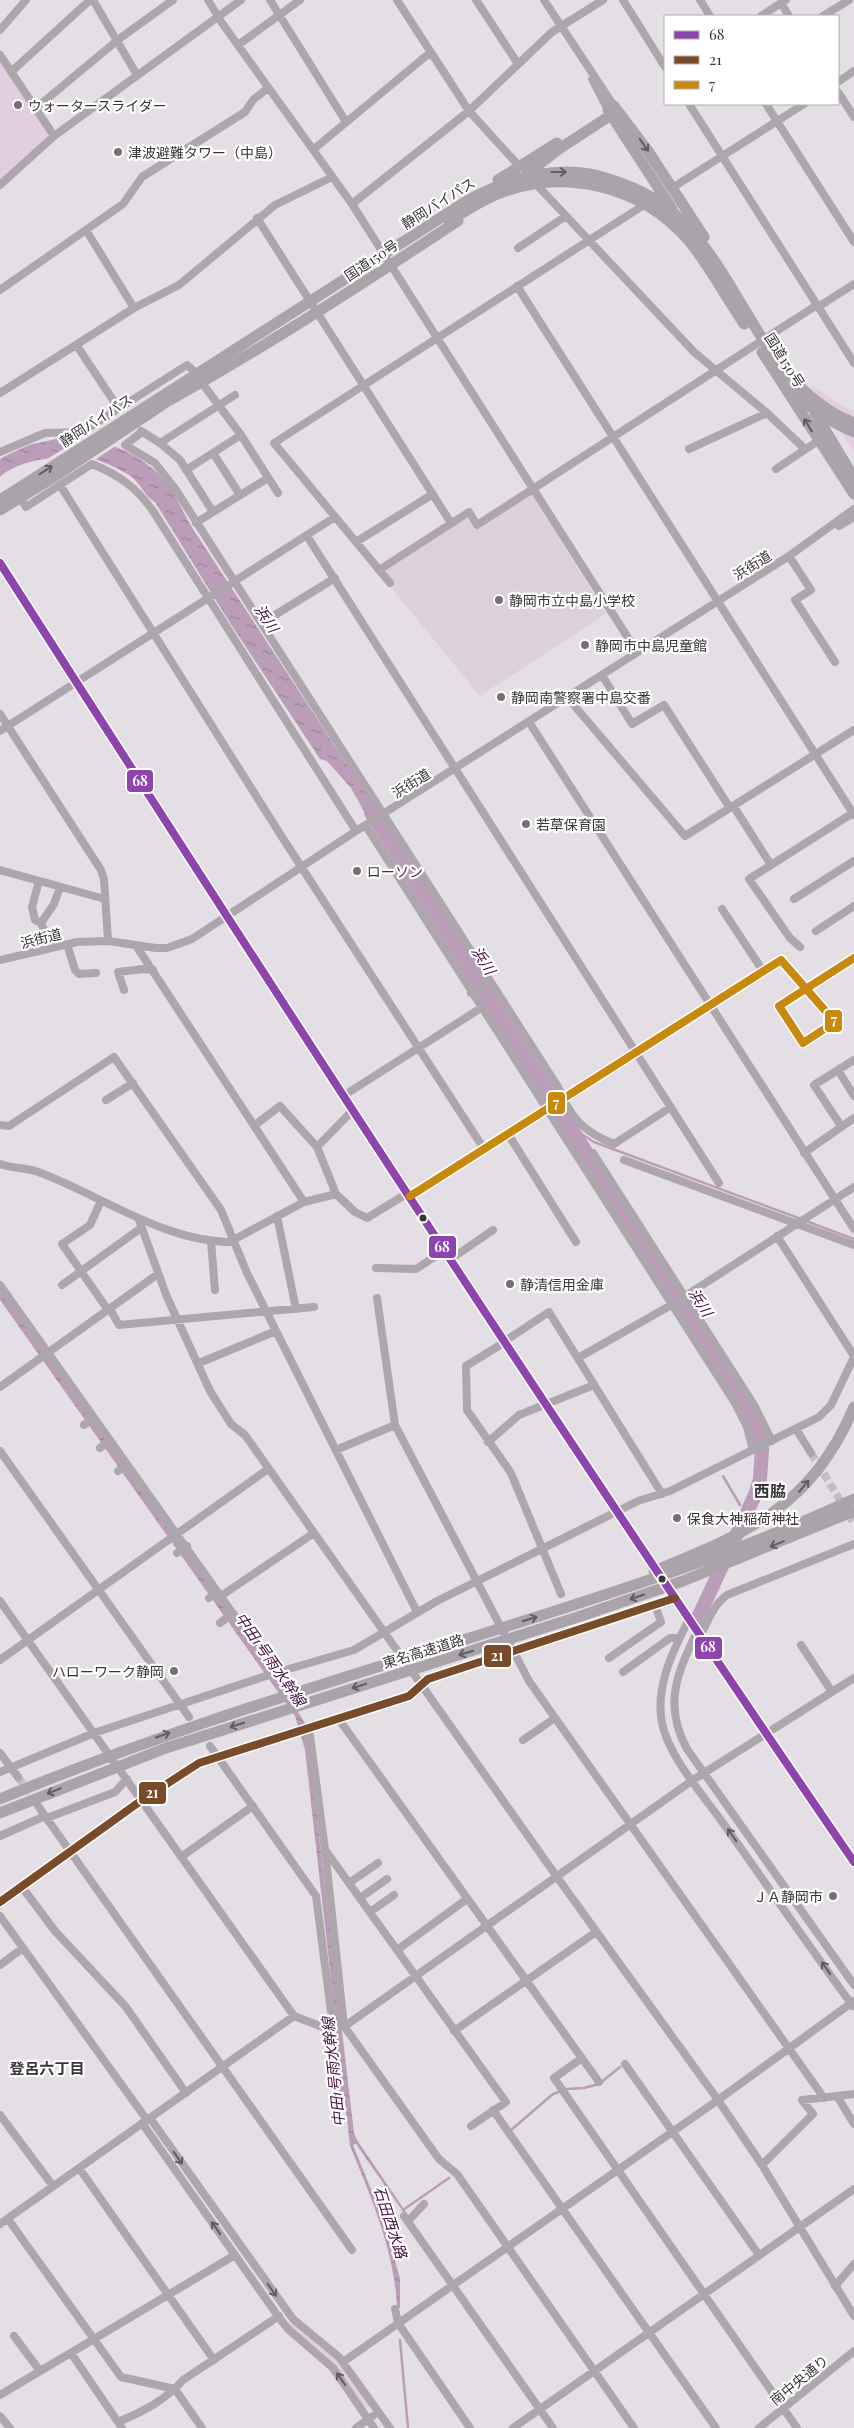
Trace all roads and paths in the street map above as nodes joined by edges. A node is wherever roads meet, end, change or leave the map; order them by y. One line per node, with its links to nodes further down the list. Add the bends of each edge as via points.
1 (26, 0): 23 (street)
2 (92, 0): 24 (street); 30 (street)
3 (173, 0): 24 (street)
4 (208, 0): 21 (street)
5 (241, 0): 21 (street)
6 (270, 0): 16 (street)
7 (300, 0): 16 (street)
8 (397, 0): 26 (street)
9 (476, 0): 28 (street)
10 (544, 0): 22 (street)
11 (603, 0): 22 (street)
12 (623, 0): 29 (street)
13 (700, 0): 17 (street)
14 (849, 0): 20 (street)
15 (783, 2): 18 (street); 19 (street)
16 (280, 14): 25 (street); 44 (street)
17 (709, 15)
18 (763, 15)
19 (789, 15)
20 (825, 15)
21 (218, 17): 25 (street); 32 (street)
22 (561, 26): 28 (street); 40 (street)
23 (0, 30)
24 (117, 42): 32 (street); 39 (street)
25 (238, 45): 34 (street)
26 (432, 54): 41 (street); 44 (street)
27 (0, 55): 30 (street)
28 (518, 64): 41 (street)
29 (664, 64)
30 (11, 72): 39 (street)
31 (854, 72): 33 (street)
32 (137, 75): 45 (street)
33 (839, 81)
34 (268, 88): 46 (street); 55 (street, via 253,100 245,112 142,177 123,204)
35 (839, 94): 42 (street)
36 (690, 105): 47 (street)
37 (767, 105): 43 (street)
38 (802, 105): 43 (street)
39 (36, 108): 45 (street)
40 (611, 110): 48 (highway, 国道150号, via 559,149); 51 (highway, 国道150号)
41 (469, 111): 48 (street); 52 (street)
42 (854, 117)
43 (777, 121): 47 (street); 57 (street)
44 (346, 122): 46 (street)
45 (54, 136): 50 (street)
46 (314, 149): 49 (street)
47 (722, 156): 51 (street); 65 (street)
48 (523, 170): 53 (street); 59 (highway, 国道150号); 60 (highway, 国道150号)
49 (332, 176): 52 (street); 54 (street, via 275,205)
50 (0, 185)
51 (667, 191): 56 (street); 69 (highway, 国道150号); 70 (highway, 国道150号, via 702,260)
52 (352, 204): 59 (street)
53 (566, 216): 56 (street); 58 (street)
54 (257, 218): 64 (street); 66 (street, via 179,285)
55 (86, 230): 63 (street); 66 (street)
56 (588, 241): 62 (street); 74 (street, via 694,352)
57 (854, 242)
58 (518, 248)
59 (382, 252): 60 (street); 64 (highway, 国道150号)
60 (390, 265): 67 (highway, 国道150号); 68 (street)
61 (854, 284): 65 (street)
62 (517, 286): 68 (street); 87 (street)
63 (0, 290)
64 (308, 299): 67 (street); 75 (highway, 国道150号)
65 (818, 306): 69 (street); 73 (street)
66 (134, 308): 71 (street)
67 (318, 314): 76 (highway, 国道150号); 77 (street)
68 (436, 337): 77 (street); 101 (street)
69 (770, 337): 70 (street); 90 (highway, 国道150号)
70 (758, 345): 74 (street); 88 (highway, 国道150号, one-way to 70)
71 (76, 346): 78 (street); 82 (street)
72 (230, 356): 80 (highway, 静岡バイパス); 84 (highway, 静岡バイパス, one-way to 84, via 470,198 508,180 543,173 576,172 634,188 680,218 711,258 794,382 820,404); 85 (highway, 静岡バイパス, via 480,202 518,187 548,182 580,183 608,188 641,201 670,223 694,248 789,389 823,416)
73 (854, 363)
74 (717, 371): 83 (street); 87 (street)
75 (195, 372): 80 (highway, 国道150号); 82 (street, via 187,366)
76 (202, 383): 80 (highway, 国道150号); 81 (street)
77 (363, 385): 103 (street); 112 (street, via 274,443)
78 (0, 393)
79 (235, 395): 81 (street)
80 (163, 400): 106 (highway, 静岡バイパス, via 112,439); 107 (highway, 静岡バイパス, one-way to 80, via 99,435)
81 (219, 405): 86 (street); 89 (street)
82 (119, 410): 93 (street, via 82,432 45,433)
83 (768, 413): 91 (street); 92 (street)
84 (854, 423)
85 (854, 432)
86 (242, 435): 94 (street); 98 (street)
87 (614, 437): 101 (street); 125 (street)
88 (818, 441): 92 (street); 104 (highway, 国道150号)
89 (160, 443): 96 (street); 113 (street, via 142,432 125,445 148,457 166,474)
90 (834, 444): 97 (highway, 国道150号); 99 (highway, 国道150号)
91 (689, 449)
92 (805, 449): 95 (street)
93 (0, 452)
94 (213, 453): 96 (street); 105 (street)
95 (776, 469)
96 (186, 470): 110 (street)
97 (854, 470)
98 (268, 478): 102 (street); 105 (street)
99 (854, 478)
100 (60, 485): 106 (street, via 26,507); 124 (street, via 92,464 126,480 144,497); 127 (street)
101 (533, 488): 114 (street, via 477,525 469,512); 128 (street)
102 (278, 493)
103 (433, 494): 114 (street); 117 (street)
104 (854, 494)
105 (240, 495): 110 (street)
106 (20, 498): 109 (highway, 静岡バイパス)
107 (0, 500)
108 (854, 509): 116 (street, 浜街道)
109 (0, 510)
110 (213, 512): 113 (street)
111 (854, 517): 116 (street, 浜街道)
112 (335, 518): 115 (street); 117 (street)
113 (196, 523): 122 (street)
114 (451, 523): 120 (street)
115 (307, 536): 121 (street); 122 (street)
116 (808, 541): 118 (street, 浜街道)
117 (356, 542): 120 (street)
118 (789, 556): 125 (street, 浜街道); 129 (street, via 811,590 795,600)
119 (0, 563): 131 (street)
120 (379, 570): 123 (street)
121 (335, 578): 126 (street); 139 (street)
122 (233, 583): 124 (street); 126 (street)
123 (390, 583)
124 (209, 598): 127 (street); 144 (street)
125 (717, 602): 128 (street, 浜街道); 138 (street)
126 (262, 623): 142 (street)
127 (154, 633): 131 (street); 147 (street)
128 (637, 652): 130 (street, 浜街道)
129 (836, 662)
130 (602, 675): 132 (street, 浜街道); 140 (street, via 632,724 664,704)
131 (77, 683): 135 (street); 155 (street)
132 (567, 697): 134 (street, 浜街道); 140 (street, via 685,836)
133 (0, 714): 135 (street)
134 (528, 722): 139 (street, 浜街道); 172 (street)
135 (8, 726): 137 (street); 151 (street, via 101,870)
136 (854, 730): 138 (street)
137 (0, 731)
138 (815, 755): 140 (street); 141 (street)
139 (457, 769): 142 (street, 浜街道); 175 (street)
140 (732, 808): 146 (street)
141 (853, 811): 146 (street)
142 (383, 815): 143 (street, 浜街道); 168 (street)
143 (367, 825): 144 (street, 浜街道); 171 (street)
144 (356, 831): 147 (street, 浜街道)
145 (854, 861): 152 (street)
146 (771, 865): 162 (street, via 748,879)
147 (302, 867): 155 (street, 浜街道); 174 (street)
148 (0, 870): 149 (street)
149 (39, 881): 150 (street); 156 (street, via 32,906 35,920)
150 (60, 887): 151 (street); 156 (street, via 54,904)
151 (105, 899): 158 (street)
152 (794, 899)
153 (854, 906): 157 (street)
154 (722, 909): 166 (street)
155 (226, 916): 161 (street, 浜街道, via 179,944 167,948); 179 (street)
156 (41, 923): 160 (street)
157 (816, 931)
158 (108, 941): 159 (street, 浜街道); 161 (street, 浜街道)
159 (68, 944): 160 (street, 浜街道); 167 (street, via 75,970 80,974)
160 (52, 947): 164 (street, 浜街道)
161 (137, 947): 165 (street)
162 (800, 948)
163 (854, 958): 169 (street)
164 (0, 960)
165 (153, 970): 170 (street, via 118,972); 188 (street)
166 (763, 971): 169 (street, via 781,960); 172 (street)
167 (96, 973)
168 (490, 981): 171 (street); 181 (street, via 558,1087)
169 (806, 989): 169 (street, via 835,1022 803,1043 779,1006)
170 (124, 990)
171 (471, 993): 173 (street)
172 (710, 1005): 175 (street); 193 (street)
173 (481, 1008): 174 (street); 184 (street, via 540,1101)
174 (418, 1046): 179 (street); 192 (street)
175 (635, 1052): 181 (street); 183 (street)
176 (854, 1060): 177 (street)
177 (838, 1070): 180 (street); 189 (street, via 814,1085)
178 (132, 1083): 182 (street); 187 (street, via 114,1057 9,1126); 211 (street, via 221,1210)
179 (343, 1096): 185 (street)
180 (854, 1096)
181 (562, 1099): 183 (street, via 578,1124 598,1138 614,1144); 184 (street)
182 (106, 1100)
183 (670, 1107): 197 (street)
184 (548, 1108): 190 (street); 226 (street)
185 (353, 1110): 191 (street); 200 (street)
186 (854, 1118): 189 (street)
187 (0, 1125)
188 (255, 1125): 191 (street, via 280,1106); 203 (street)
189 (841, 1126): 193 (street)
190 (508, 1134): 192 (street); 212 (street)
191 (316, 1147): 199 (street)
192 (484, 1149): 200 (street)
193 (804, 1152): 201 (street)
194 (593, 1153): 222 (street)
195 (624, 1160): 205 (street)
196 (0, 1164): 202 (street, via 41,1172)
197 (719, 1183)
198 (854, 1187): 201 (street)
199 (336, 1194): 200 (street, via 355,1212 367,1218); 203 (street)
200 (409, 1195): 214 (street)
201 (834, 1200): 205 (street); 207 (street)
202 (101, 1201): 206 (street); 217 (street, via 90,1225 62,1244)
203 (304, 1202): 204 (street)
204 (277, 1216): 211 (street); 229 (street)
205 (797, 1223): 209 (street); 213 (street)
206 (140, 1224): 210 (street); 217 (street); 218 (street)
207 (854, 1229)
208 (493, 1230): 215 (street)
209 (777, 1236): 222 (street); 235 (street)
210 (211, 1241): 211 (street); 221 (street)
211 (234, 1241): 230 (street)
212 (576, 1242)
213 (854, 1245)
214 (445, 1250): 215 (street); 216 (street, via 416,1269)
215 (451, 1259): 233 (street)
216 (376, 1268)
217 (81, 1271): 220 (street); 228 (street)
218 (158, 1274): 228 (street); 231 (street)
219 (0, 1285): 223 (street)
220 (62, 1285)
221 (215, 1290)
222 (685, 1296): 226 (street); 244 (street, via 754,1405)
223 (8, 1298): 225 (street); 234 (street)
224 (377, 1298): 242 (street)
225 (0, 1304)
226 (673, 1304): 236 (street); 247 (street, via 735,1403 747,1427)
227 (314, 1306): 229 (street)
228 (109, 1309): 231 (street, via 119,1324); 234 (street)
229 (296, 1309): 230 (street)
230 (267, 1312): 231 (street); 232 (street)
231 (178, 1320): 237 (street)
232 (276, 1331): 237 (street); 246 (street)
233 (505, 1342): 236 (street, via 549,1312); 240 (street); 245 (street, via 466,1366 468,1410)
234 (48, 1353): 239 (street); 256 (street, via 69,1392)
235 (854, 1357): 243 (street, via 826,1412)
236 (578, 1358): 238 (street)
237 (199, 1363): 250 (street, via 231,1424 245,1435)
238 (594, 1386): 240 (street); 251 (street)
239 (0, 1387)
240 (545, 1403): 245 (street, via 519,1415); 253 (street)
241 (854, 1407): 259 (highway, one-way to 241, via 752,1527 799,1493 828,1458)
242 (395, 1425): 246 (street); 260 (street)
243 (796, 1429): 244 (street); 249 (street)
244 (772, 1441): 247 (street)
245 (488, 1442): 258 (street, via 511,1473)
246 (336, 1450): 267 (street)
247 (753, 1450): 251 (street)
248 (0, 1451): 261 (street)
249 (811, 1453)
250 (268, 1469): 255 (street); 256 (street)
251 (662, 1494): 253 (street, via 643,1498)
252 (854, 1499): 259 (highway, 東名高速道路, via 740,1548)
253 (616, 1511): 258 (street); 264 (street)
254 (854, 1511): 303 (highway, 東名高速道路, one-way to 303, via 683,1581 125,1763)
255 (314, 1532): 263 (street); 269 (street)
256 (173, 1536): 261 (street); 263 (street)
257 (854, 1544): 270 (street, via 727,1595)
258 (542, 1548): 260 (street); 262 (street)
259 (676, 1566): 299 (highway, 東名高速道路, one-way to 259, via 118,1752 576,1604)
260 (477, 1581): 267 (street); 274 (street)
261 (99, 1589): 272 (street); 282 (street)
262 (561, 1594)
263 (215, 1595): 278 (street, via 227,1618)
264 (675, 1598): 266 (street); 268 (street)
265 (0, 1601): 272 (street)
266 (655, 1605): 274 (street); 275 (street, via 661,1622)
267 (417, 1612): 269 (street)
268 (689, 1619): 270 (street); 271 (street)
269 (385, 1632): 278 (street, via 354,1650); 280 (street)
270 (699, 1634): 288 (street); 295 (street, via 678,1673 674,1708 678,1731)
271 (679, 1638): 277 (street, via 670,1638); 298 (street, via 663,1680 660,1710 667,1739)
272 (28, 1639): 276 (street); 287 (street)
273 (801, 1645): 281 (street)
274 (515, 1652): 280 (street, via 428,1679); 285 (street, via 529,1681)
275 (609, 1658)
276 (0, 1660)
277 (623, 1672)
278 (275, 1673): 282 (street)
279 (853, 1680): 281 (street)
280 (422, 1684): 284 (street, via 409,1696); 312 (street)
281 (832, 1692): 288 (street)
282 (181, 1705): 283 (street); 287 (street)
283 (189, 1717)
284 (338, 1718): 286 (street); 318 (street)
285 (555, 1718): 289 (street); 305 (street)
286 (305, 1729): 292 (street); 307 (street)
287 (94, 1733): 293 (street); 297 (street)
288 (766, 1734): 295 (street); 310 (street)
289 (523, 1740)
290 (210, 1746): 292 (street)
291 (0, 1753): 293 (street)
292 (218, 1758): 300 (street, via 199,1763); 302 (street)
293 (10, 1768): 294 (street); 296 (street)
294 (0, 1772)
295 (704, 1773): 298 (street); 329 (street)
296 (18, 1777)
297 (127, 1780): 300 (street); 304 (street, via 115,1792)
298 (693, 1780): 305 (street); 330 (street, one-way to 298)
299 (0, 1799)
300 (142, 1800): 308 (street); 309 (street)
301 (38, 1806): 304 (street)
302 (253, 1806): 309 (street); 332 (street, via 316,1896)
303 (0, 1813)
304 (46, 1817): 306 (street); 308 (street)
305 (630, 1825): 312 (street); 335 (street)
306 (0, 1836)
307 (325, 1850): 314 (street); 333 (street)
308 (71, 1852): 315 (street); 338 (street)
309 (181, 1857): 331 (street)
310 (854, 1862)
311 (378, 1863): 314 (street)
312 (557, 1877): 322 (street); 323 (street)
313 (387, 1879): 317 (street)
314 (349, 1883): 317 (street)
315 (22, 1887): 319 (street); 341 (street, via 55,1930 126,2007)
316 (394, 1895): 320 (street)
317 (360, 1898): 320 (street)
318 (467, 1899): 322 (street); 325 (street)
319 (0, 1902)
320 (370, 1912): 325 (street)
321 (1, 1921): 324 (street)
322 (487, 1927): 327 (street); 328 (street)
323 (596, 1932): 328 (street); 345 (street)
324 (23, 1948): 326 (street); 348 (street)
325 (397, 1950): 327 (street)
326 (0, 1965)
327 (416, 1978): 333 (street); 334 (street)
328 (526, 1981): 334 (street); 336 (street)
329 (854, 1985)
330 (853, 2004): 335 (street)
331 (294, 2016): 332 (street, via 326,2028); 338 (street)
332 (333, 2026): 333 (street); 340 (street)
333 (345, 2026): 362 (street, via 439,2159 457,2174)
334 (454, 2031): 346 (street, via 506,2102)
335 (789, 2049): 344 (street); 345 (street)
336 (582, 2058): 339 (street); 354 (street, via 554,2078)
337 (625, 2064): 351 (street)
338 (223, 2067): 341 (street); 363 (street)
339 (599, 2082)
340 (341, 2088)
341 (186, 2093): 348 (street)
342 (854, 2094): 343 (street)
343 (838, 2096): 344 (street); 349 (street)
344 (824, 2098): 352 (street, via 802,2100 813,2114)
345 (718, 2100): 351 (street); 352 (street)
346 (493, 2110): 350 (street); 358 (street)
347 (0, 2115): 355 (street)
348 (147, 2120): 353 (street); 364 (street, one-way to 348); 372 (street, one-way to 372)
349 (854, 2124)
350 (471, 2126)
351 (672, 2132): 354 (street); 365 (street)
352 (762, 2165): 361 (street)
353 (79, 2168): 355 (street); 370 (street)
354 (618, 2170): 358 (street); 369 (street)
355 (53, 2186): 359 (street)
356 (854, 2189): 361 (street)
357 (424, 2204): 367 (street, via 406,2218)
358 (562, 2209): 362 (street); 376 (street)
359 (8, 2219): 360 (street); 378 (street)
360 (0, 2224)
361 (800, 2227): 365 (street); 368 (street)
362 (508, 2246): 367 (street); 384 (street)
363 (352, 2250)
364 (235, 2255): 370 (street); 374 (street)
365 (759, 2255): 369 (street)
366 (854, 2264): 368 (street)
367 (453, 2284): 375 (street); 388 (street)
368 (835, 2286): 373 (street)
369 (704, 2294): 376 (street); 387 (street)
370 (169, 2295): 378 (street); 381 (street)
371 (395, 2309): 375 (street)
372 (289, 2313): 374 (street); 382 (street)
373 (854, 2316)
374 (279, 2318): 381 (street); 391 (street, one-way to 374, via 333,2368)
375 (398, 2323): 382 (street); 398 (street)
376 (649, 2333): 384 (street); 402 (street)
377 (14, 2336): 383 (street)
378 (93, 2340): 380 (street); 385 (street, via 121,2377)
379 (854, 2351): 387 (street, 南中央通り)
380 (71, 2353): 383 (street); 392 (street)
381 (214, 2360): 385 (street)
382 (343, 2362): 389 (street)
383 (40, 2371): 386 (street)
384 (594, 2371): 388 (street); 401 (street)
385 (175, 2389): 392 (street); 394 (street)
386 (0, 2395)
387 (784, 2408): 403 (street, 南中央通り); 404 (street)
388 (540, 2409): 399 (street); 400 (street)
389 (378, 2412): 391 (street); 397 (street)
390 (0, 2416): 393 (street)
391 (368, 2419): 395 (street); 396 (street)
392 (120, 2425)
393 (10, 2428)
394 (202, 2428)
395 (356, 2428)
396 (374, 2428)
397 (390, 2428)
398 (470, 2428)
399 (513, 2428)
400 (553, 2428)
401 (634, 2428)
402 (716, 2428)
403 (759, 2428)
404 (798, 2428)

